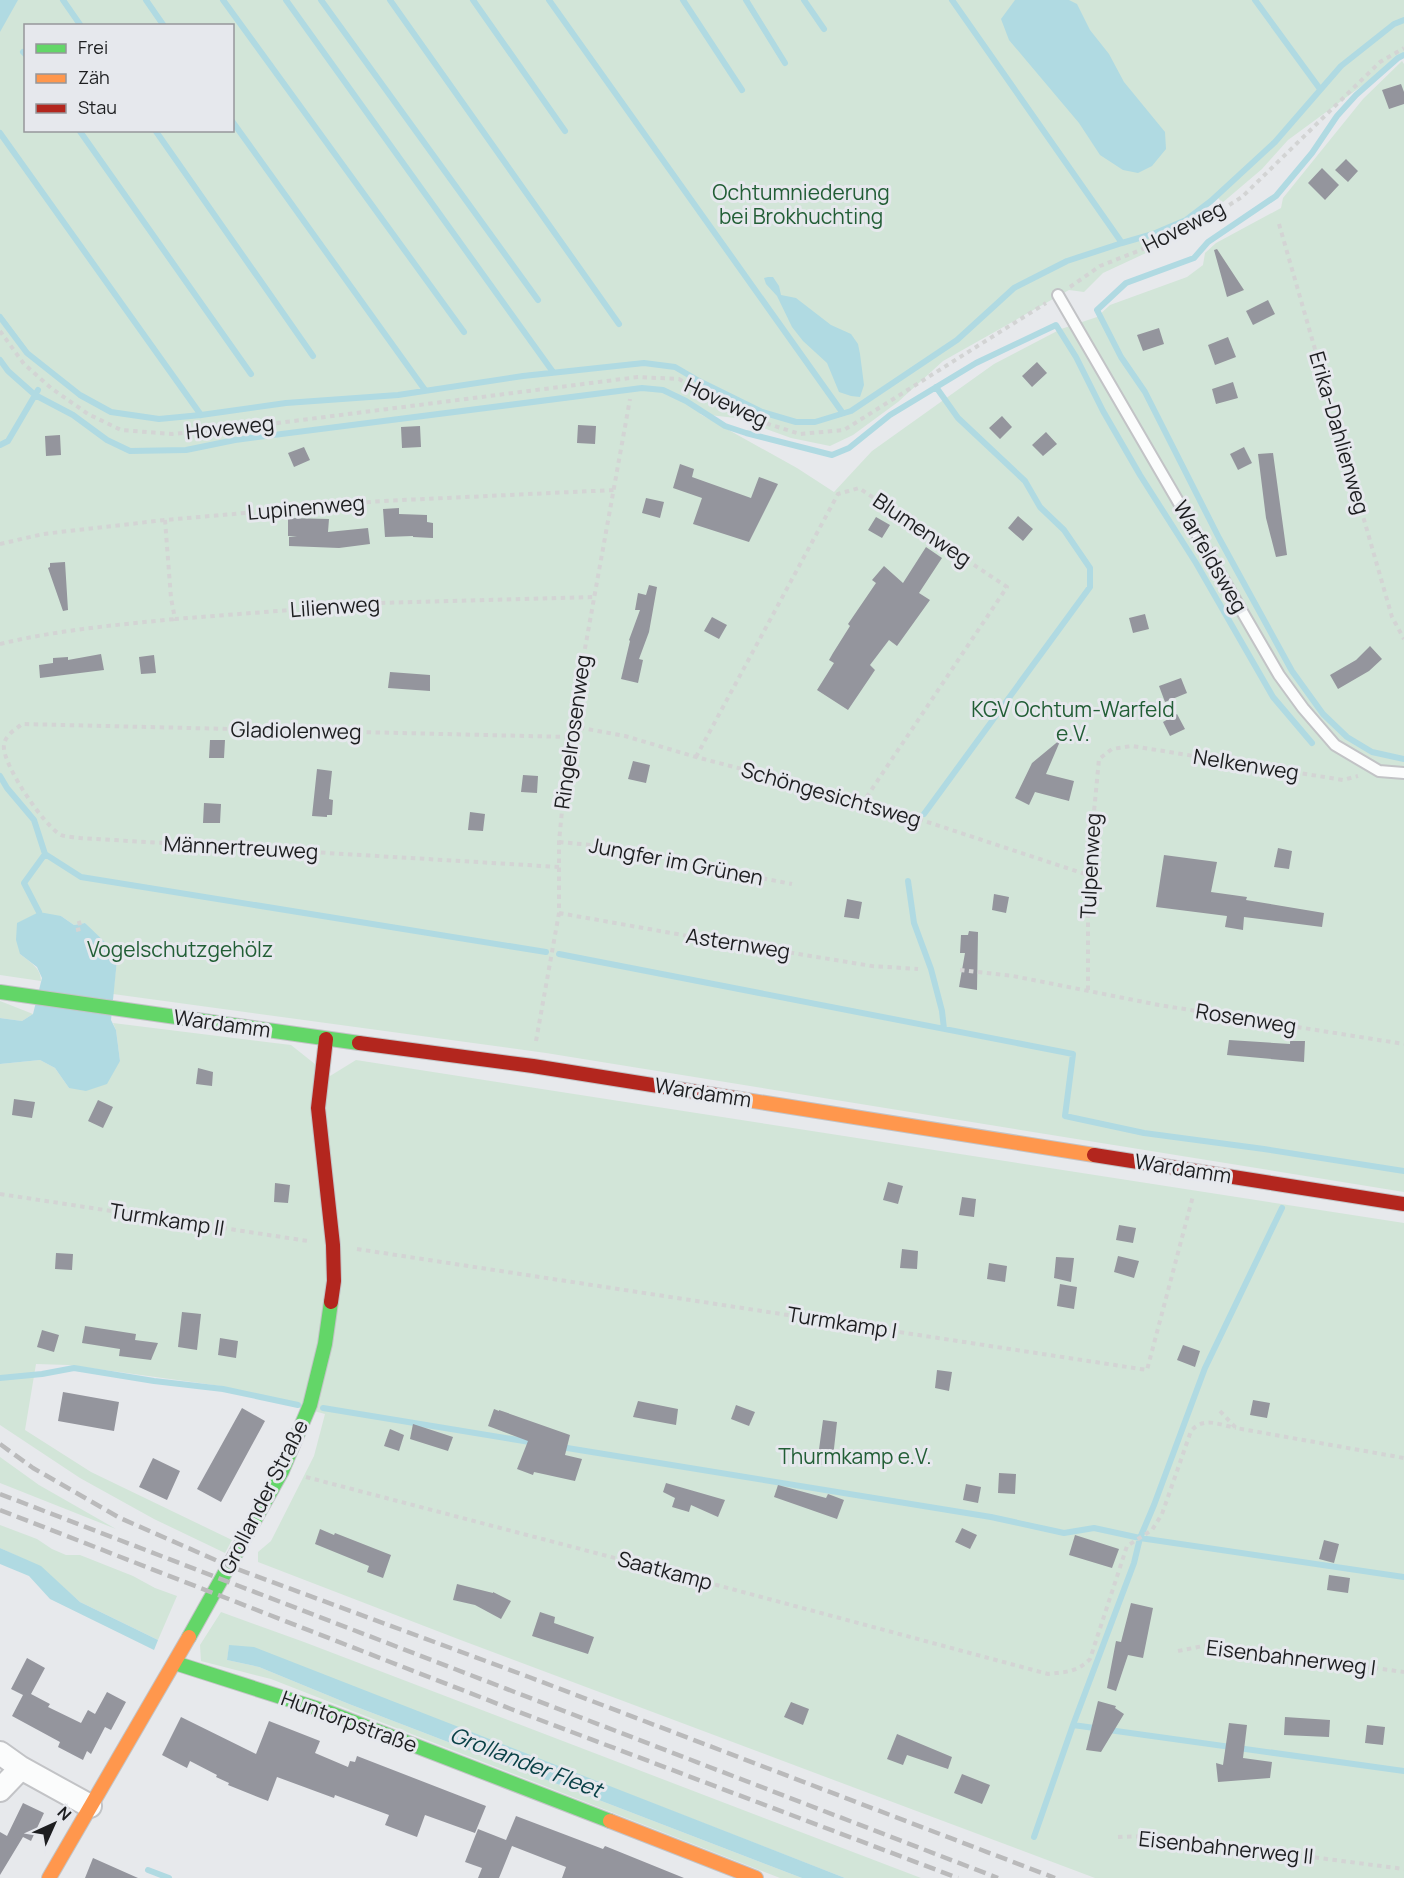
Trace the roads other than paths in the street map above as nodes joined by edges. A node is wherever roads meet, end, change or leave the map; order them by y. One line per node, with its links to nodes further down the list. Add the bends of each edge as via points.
1 (1058, 295): 2 (lane, Warfeldsweg, via 1279,675 1335,745 1379,771)
2 (1404, 773)
3 (0, 992): 4 (street, Wardamm)
4 (326, 1039): 5 (street, Wardamm, via 532,1066); 6 (street, Grollander Straße, via 318,1108 334,1281 325,1344 310,1405 282,1471)
5 (1404, 1204)
6 (176, 1663): 10 (street, Grollander Straße); 12 (street, Huntorpstraße, via 328,1712)
7 (0, 1753): 8 (street)
8 (21, 1768): 9 (street); 10 (street)
9 (0, 1790)
10 (90, 1806): 11 (street, Grollander Straße)
11 (50, 1878)
12 (756, 1878)

